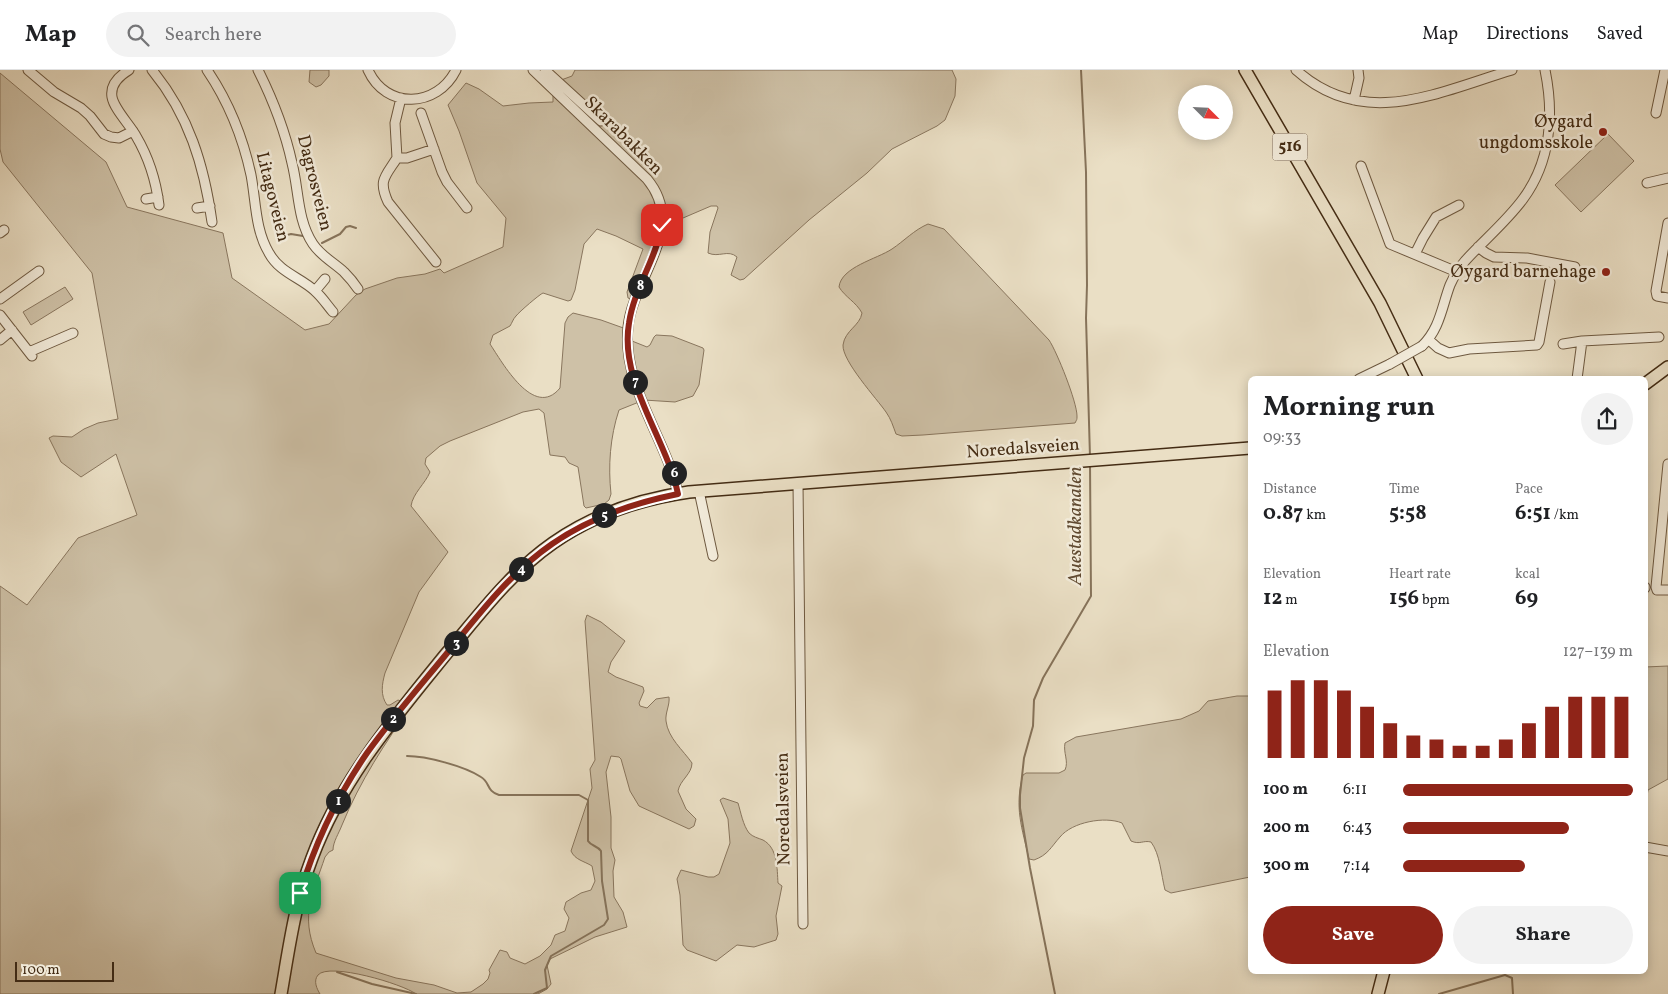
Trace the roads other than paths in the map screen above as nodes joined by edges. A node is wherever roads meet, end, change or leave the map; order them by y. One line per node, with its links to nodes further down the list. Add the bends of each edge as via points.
1 (28, 70): 22 (street, via 54,92 81,108 104,134 119,138)
2 (129, 70): 22 (street, via 115,82 112,99)
3 (152, 70): 30 (street, via 194,140)
4 (207, 70): 45 (street, Litagoveien, via 231,113 244,148 259,228 267,251 282,269)
5 (258, 70): 44 (street, Dagrosveien, via 286,139 304,227 320,253 344,272)
6 (368, 70): 17 (street, via 381,88)
7 (456, 70): 17 (street, via 446,85 430,96)
8 (533, 70): 68 (street, Skarabakken, via 647,180 660,202 660,236 634,300 627,343 636,385 671,466)
9 (545, 70): 21 (street, Skarabakken)
10 (1245, 70): 57 (main road, 516, via 1380,303)
11 (1296, 70): 18 (street, via 1330,92)
12 (1358, 70): 18 (street)
13 (1512, 70): 16 (street)
14 (1545, 70): 35 (street, via 1550,121 1543,161 1523,200)
15 (1665, 70): 20 (street)
16 (1479, 75): 18 (street, via 1406,101 1379,104)
17 (400, 98): 24 (street, via 395,123)
18 (1354, 100)
19 (421, 113): 23 (street)
20 (1656, 113)
21 (601, 121)
22 (134, 131): 28 (street, via 155,179 159,201)
23 (434, 150): 24 (street); 32 (street, via 447,182)
24 (397, 158): 38 (street, via 384,176 384,194)
25 (1361, 166): 36 (street, via 1390,244)
26 (1668, 178): 27 (street)
27 (1647, 183)
28 (146, 199)
29 (1459, 205): 36 (street, via 1436,217)
30 (210, 206): 31 (street); 33 (street)
31 (197, 208)
32 (467, 208)
33 (212, 222)
34 (1668, 222): 37 (street)
35 (1478, 246): 39 (street, via 1494,257 1527,258); 41 (street)
36 (1415, 254): 41 (street)
37 (1665, 256): 46 (street, via 1656,294 1660,298)
38 (436, 262)
39 (1575, 267)
40 (38, 271): 47 (street)
41 (1457, 272): 55 (street, via 1439,321)
42 (325, 279): 45 (street)
43 (1550, 282): 55 (street, via 1537,345 1449,353)
44 (358, 289)
45 (315, 291): 48 (street, Litagoveien)
46 (1668, 298)
47 (0, 299)
48 (333, 312)
49 (0, 314): 50 (street)
50 (12, 330): 51 (street, via 31,354); 53 (street)
51 (74, 333)
52 (1659, 337): 54 (street)
53 (0, 340)
54 (1582, 341): 56 (street); 62 (street)
55 (1426, 343): 59 (street, bridge)
56 (1563, 344)
57 (1410, 366): 60 (main road, 516); 61 (main road, 516)
58 (1667, 371): 63 (main road)
59 (1365, 376)
60 (1412, 376)
61 (1415, 376)
62 (1577, 376)
63 (1648, 382)
64 (1248, 448): 66 (main road, Noredalsveien)
65 (1668, 464): 69 (street)
66 (798, 483): 67 (main road, Noredalsveien); 76 (street, Noredalsveien)
67 (699, 491): 68 (main road, Noredalsveien); 70 (street)
68 (678, 494): 78 (main road, Noredalsveien, via 634,504 597,518 542,551 490,600 390,723 344,791 312,858 295,915)
69 (1666, 511): 72 (street)
70 (713, 556)
71 (1648, 576): 72 (street)
72 (1656, 576): 73 (street, via 1657,590)
73 (1664, 590)
74 (1648, 848): 75 (street)
75 (1668, 852)
76 (803, 924)
77 (1383, 974): 79 (main road)
78 (281, 994)
79 (1378, 994)

